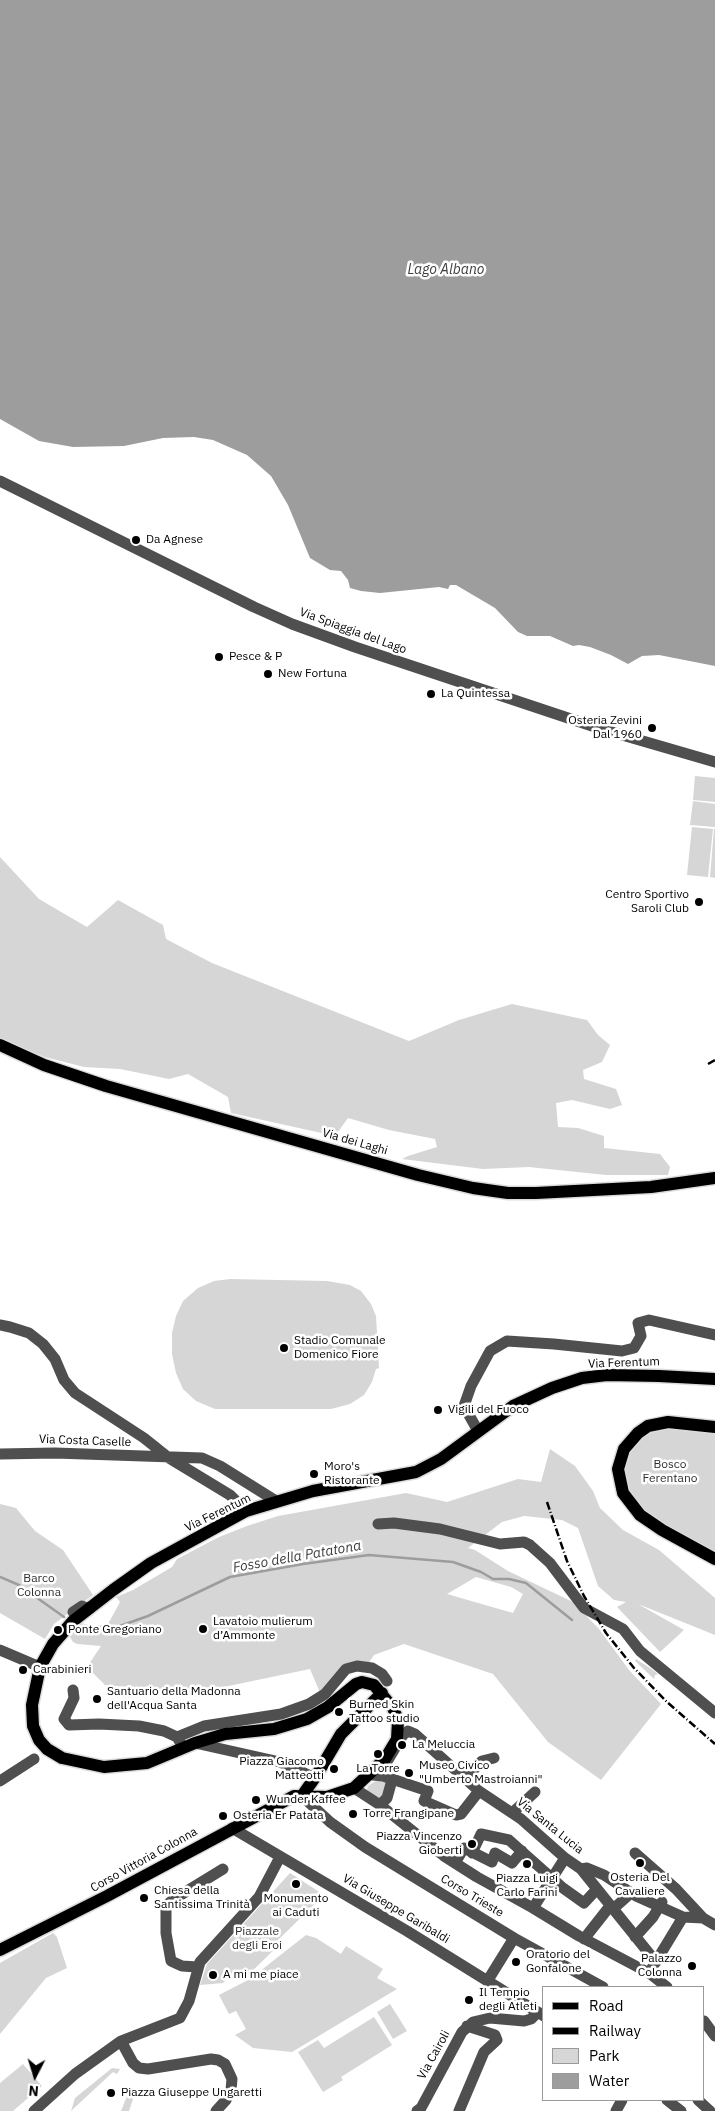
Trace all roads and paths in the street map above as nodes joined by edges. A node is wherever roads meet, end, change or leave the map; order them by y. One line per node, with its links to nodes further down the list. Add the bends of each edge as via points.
1 (0, 481): 2 (street, Via Spiaggia del Lago, via 292,624 598,728)
2 (715, 762)
3 (0, 1045): 4 (main road, Via dei Laghi, via 56,1070 115,1088 473,1188 536,1193 651,1187)
4 (715, 1178)
5 (0, 1325): 11 (street, via 29,1333 43,1344 75,1393)
6 (715, 1335): 9 (street, via 649,1320 638,1323 641,1336 634,1348 622,1351 507,1341 490,1351 464,1406)
7 (715, 1379): 9 (main road, Via Ferentum, via 621,1375 582,1378 523,1400)
8 (715, 1427): 15 (main road, via 668,1422 648,1426 624,1449 618,1469 623,1493 640,1515)
9 (478, 1431): 12 (main road, Via Ferentum, via 441,1459 416,1472)
10 (0, 1454): 11 (street, Via Costa Caselle)
11 (169, 1458): 12 (street, Via Costa Caselle, via 210,1460); 13 (street, via 230,1495)
12 (276, 1501): 13 (main road, Via Ferentum)
13 (246, 1511): 16 (main road, Via Ferentum, via 156,1560)
14 (378, 1524): 23 (street, via 440,1529 500,1544 524,1542 530,1545 550,1563 584,1608 623,1628 640,1651)
15 (715, 1559)
16 (88, 1609): 17 (street, via 82,1606); 19 (main road, Via Ferentum, via 62,1632)
17 (74, 1612)
18 (0, 1650): 19 (street)
19 (40, 1667): 24 (main road, Via Ferentum, via 33,1699 33,1723 39,1740 56,1754 74,1762 122,1766 155,1760)
20 (387, 1681): 24 (street, via 372,1668 357,1666 346,1669 325,1694 309,1704 281,1714 204,1726)
21 (73, 1690): 24 (street, via 74,1698 64,1719 69,1725 139,1726 164,1731)
22 (382, 1693): 24 (main road, Via Ferentum, via 371,1684 359,1682 328,1707 302,1721 274,1729); 27 (main road, via 396,1714 398,1733); 28 (main road, via 341,1734)
23 (715, 1713)
24 (185, 1742): 28 (street, via 280,1762)
25 (494, 1758): 29 (street, via 482,1761)
26 (34, 1759): 31 (street)
27 (374, 1775): 29 (street, Via Santa Lucia, via 408,1731); 30 (street); 32 (main road)
28 (315, 1778): 35 (main road)
29 (465, 1778): 33 (street, Via Santa Lucia)
30 (392, 1780): 33 (street, via 428,1791 424,1801 458,1815); 36 (street, via 388,1798)
31 (0, 1781)
32 (354, 1788): 35 (main road, via 327,1797); 36 (street)
33 (479, 1791): 37 (street, Via Santa Lucia)
34 (535, 1792): 37 (street)
35 (302, 1796): 38 (main road, Corso Vittoria Colonna, via 294,1796); 57 (street, Corso Trieste, via 330,1822 365,1847)
36 (380, 1805): 44 (street)
37 (512, 1813): 42 (street, Via Santa Lucia)
38 (232, 1828): 43 (street, Via Giuseppe Garibaldi); 59 (main road, Corso Vittoria Colonna)
39 (522, 1851): 40 (street, via 512,1862 495,1853 492,1862); 40 (street, via 508,1840 481,1834); 47 (street)
40 (472, 1853): 44 (street, via 464,1848)
41 (635, 1853): 54 (street)
42 (565, 1858): 46 (street, Via Santa Lucia); 47 (street)
43 (279, 1860): 61 (street, via 259,1897); 63 (street, Via Giuseppe Garibaldi)
44 (455, 1863): 52 (street)
45 (223, 1869): 61 (street, via 174,1899 166,1909 171,1961)
46 (581, 1869): 48 (street, Via Santa Lucia); 49 (street, via 604,1875)
47 (552, 1877): 48 (street, via 584,1903); 52 (street)
48 (597, 1889): 51 (street, Via Santa Lucia)
49 (631, 1893): 50 (street); 51 (street)
50 (661, 1903): 53 (street); 56 (street)
51 (612, 1907): 56 (street, Via Santa Lucia); 58 (street)
52 (533, 1908): 58 (street)
53 (683, 1917): 54 (street); 60 (street)
54 (703, 1918): 55 (street)
55 (715, 1925)
56 (635, 1937): 60 (street, Via Santa Lucia)
57 (514, 1938): 63 (street); 64 (street, Corso Trieste)
58 (584, 1939): 62 (street)
59 (0, 1950)
60 (659, 1957): 62 (street)
61 (197, 1967): 68 (street, via 189,2001 176,2021)
62 (649, 1973): 65 (street)
63 (488, 1980): 66 (street, Via Giuseppe Garibaldi)
64 (601, 1986)
65 (666, 1986)
66 (541, 2014): 67 (street, Via Cairoli, via 524,2021 490,2018)
67 (467, 2026): 73 (street, Via Cairoli); 74 (street, via 495,2035 497,2040 484,2052)
68 (121, 2041): 71 (street, via 75,2074); 72 (street, via 133,2063 140,2068 211,2059 225,2064 232,2079 231,2090)
69 (668, 2101): 75 (street)
70 (699, 2101): 76 (street)
71 (36, 2110)
72 (216, 2111)
73 (417, 2111)
74 (459, 2111)
75 (680, 2111)
76 (710, 2111)

